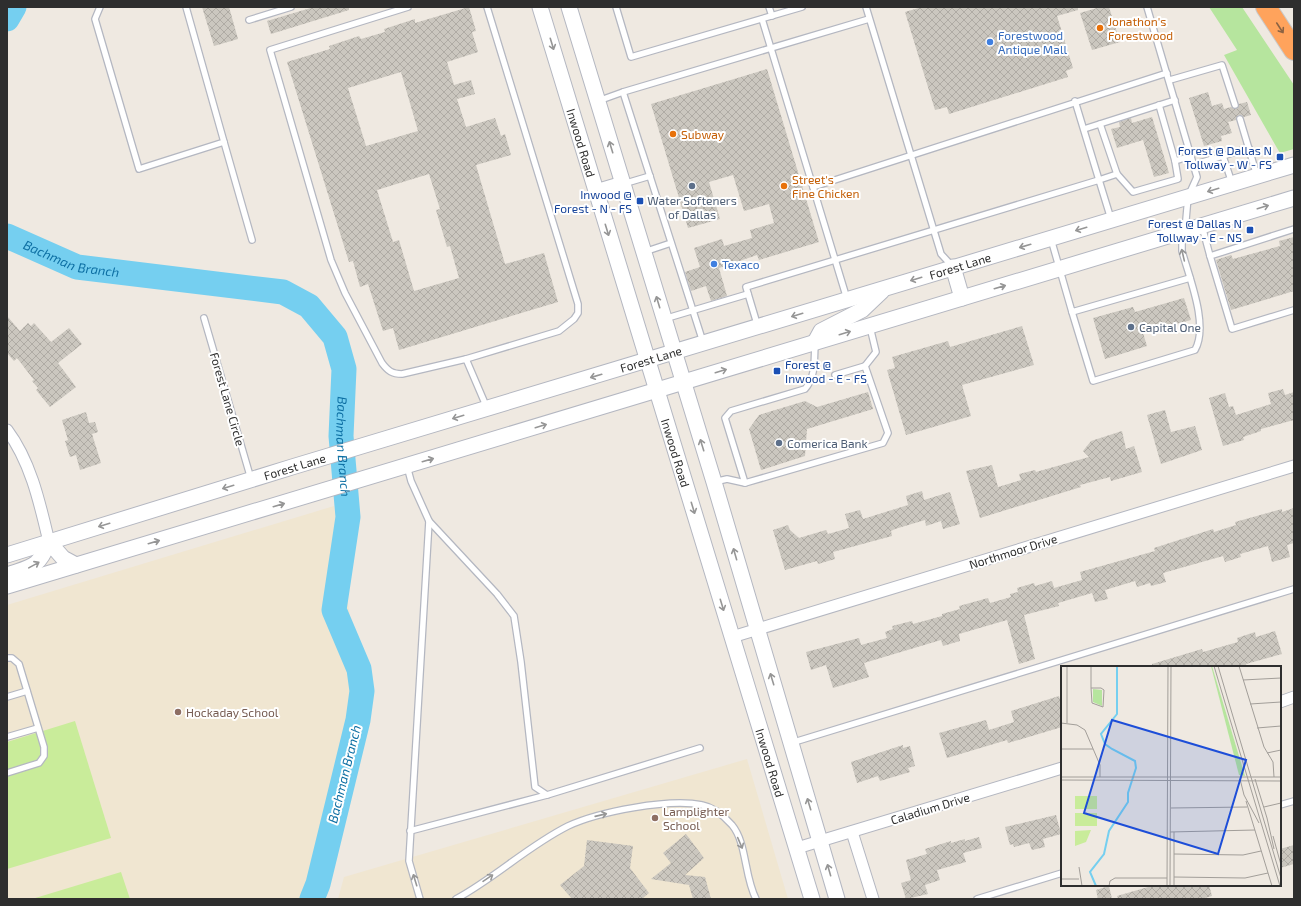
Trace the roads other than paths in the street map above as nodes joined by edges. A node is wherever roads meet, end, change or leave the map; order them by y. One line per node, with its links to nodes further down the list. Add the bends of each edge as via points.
1 (100, 7): 31 (lane, via 95,19 139,169)
2 (186, 7): 31 (lane)
3 (291, 7): 17 (lane)
4 (408, 7): 77 (lane, via 270,50 331,260 345,293 382,363 388,371 402,374)
5 (488, 7): 77 (lane, via 578,304 578,312 574,319 559,330)
6 (540, 7): 46 (main road, Inwood Road, one-way to 46)
7 (569, 7): 24 (main road, Inwood Road)
8 (616, 7): 15 (lane, via 631,58)
9 (769, 7): 14 (lane)
10 (802, 7): 14 (lane)
11 (866, 7): 16 (lane)
12 (1147, 7): 20 (lane)
13 (1266, 7): 19 (highway, one-way to 19)
14 (772, 16): 15 (lane)
15 (762, 19): 18 (lane)
16 (869, 19): 18 (lane); 33 (lane)
17 (249, 20)
18 (771, 48): 22 (lane); 45 (lane)
19 (1294, 50)
20 (1167, 72): 21 (lane); 25 (lane)
21 (1170, 80): 23 (lane); 27 (lane, via 1222,65)
22 (623, 92): 24 (lane); 40 (lane)
23 (1175, 100): 26 (lane); 34 (lane)
24 (597, 101): 43 (main road, Inwood Road, one-way to 24)
25 (1075, 101): 30 (lane); 33 (lane)
26 (1159, 105): 29 (lane); 36 (lane)
27 (1235, 105)
28 (1240, 119): 32 (lane)
29 (1100, 124): 30 (lane); 39 (lane)
30 (1084, 129): 42 (lane)
31 (224, 142): 55 (lane)
32 (1248, 148): 35 (lane); 41 (lane)
33 (911, 155): 45 (lane); 52 (lane)
34 (1191, 156): 36 (lane); 37 (lane)
35 (1223, 156): 37 (lane); 44 (lane)
36 (1175, 161): 39 (lane, via 1178,179 1133,192)
37 (1193, 165): 47 (lane, via 1197,177)
38 (1293, 169): 41 (main road, Forest Lane)
39 (1117, 174): 42 (lane)
40 (650, 176): 43 (lane); 56 (lane)
41 (1257, 176): 44 (main road, Forest Lane)
42 (1099, 180): 49 (lane); 52 (lane)
43 (623, 184): 46 (main road); 57 (main road, Inwood Road)
44 (1232, 184): 47 (main road, Forest Lane, one-way to 47)
45 (813, 187): 59 (lane)
46 (596, 192): 78 (main road, Inwood Road, one-way to 78)
47 (1188, 197): 49 (main road, Forest Lane); 53 (lane)
48 (1294, 198): 50 (main road, one-way to 48)
49 (1111, 220): 54 (main road, Forest Lane, one-way to 54)
50 (1202, 226): 53 (main road); 58 (lane)
51 (1294, 229): 58 (lane)
52 (934, 230): 59 (lane); 60 (lane, via 941,254)
53 (1185, 231): 61 (main road); 62 (lane, one-way to 53, via 1182,251)
54 (1051, 239): 60 (main road, Forest Lane, one-way to 60); 61 (lane)
55 (252, 240)
56 (671, 243): 57 (lane); 67 (lane)
57 (643, 252): 71 (main road, Inwood Road, one-way to 57)
58 (1210, 256): 68 (lane, via 1232,329)
59 (835, 260): 64 (lane, via 746,287); 66 (lane)
60 (953, 267): 63 (main road, Forest Lane, one-way to 63); 65 (main road)
61 (1059, 269): 65 (main road, one-way to 61); 69 (lane)
62 (1190, 278): 69 (lane); 69 (lane, via 1199,316 1200,342 1195,350 1093,381)
63 (886, 288): 66 (main road, Forest Lane); 74 (main road, via 862,310 821,331)
64 (748, 294): 67 (lane); 73 (lane)
65 (962, 298): 72 (main road)
66 (847, 299): 73 (main road, Forest Lane, one-way to 73)
67 (693, 310): 71 (lane); 75 (lane)
68 (1294, 310)
69 (1072, 312)
70 (204, 318): 87 (lane, Forest Lane Circle)
71 (664, 319): 76 (main road, Inwood Road)
72 (870, 326): 74 (main road, one-way to 72); 79 (lane, via 876,352)
73 (758, 327): 75 (main road, Forest Lane)
74 (815, 342): 81 (main road, one-way to 74); 89 (lane, via 813,375 805,389 731,411 725,418)
75 (703, 344): 76 (main road, Forest Lane)
76 (674, 352): 78 (main road, Forest Lane); 81 (main road, Inwood Road)
77 (466, 359): 83 (lane)
78 (647, 361): 82 (main road, Inwood Road); 83 (main road, Forest Lane, one-way to 83)
79 (865, 366): 80 (lane); 89 (lane, via 888,433 883,443)
80 (836, 375)
81 (683, 382): 82 (main road); 88 (main road, Inwood Road, one-way to 81)
82 (656, 390): 85 (main road, one-way to 82); 98 (main road, Inwood Road, one-way to 98)
83 (487, 408): 87 (main road, Forest Lane, one-way to 87)
84 (7, 430): 91 (street, via 25,461)
85 (407, 466): 90 (lane); 93 (main road, one-way to 85)
86 (1294, 466): 97 (street, Northmoor Drive)
87 (251, 480): 91 (main road, Forest Lane, one-way to 91)
88 (714, 482): 89 (lane, via 727,478); 97 (main road, Inwood Road, one-way to 88)
89 (745, 483)
90 (429, 521): 110 (lane, via 497,594 514,616 535,787); 113 (lane)
91 (49, 542): 92 (main road, Forest Lane); 93 (main road, via 63,558); 94 (main road, one-way to 91, via 34,566 44,555)
92 (7, 555)
93 (76, 565): 95 (main road)
94 (7, 575)
95 (7, 586)
96 (1294, 590): 106 (lane)
97 (757, 629): 98 (street, Northmoor Drive); 106 (main road, Inwood Road, one-way to 97)
98 (732, 637): 116 (main road, Inwood Road)
99 (7, 658): 100 (lane, via 12,658 19,664)
100 (27, 691): 101 (lane); 104 (lane)
101 (7, 697)
102 (1294, 697): 103 (street)
103 (1281, 702)
104 (38, 728): 105 (lane); 109 (lane, via 44,756 39,763)
105 (7, 737)
106 (791, 743): 115 (main road, Inwood Road, one-way to 106)
107 (700, 748): 110 (lane)
108 (1061, 768): 114 (street, Caladium Drive)
109 (7, 773)
110 (547, 796): 113 (lane)
111 (1294, 801): 112 (lane)
112 (1281, 805)
113 (410, 831): 118 (lane, one-way to 113, via 409,861)
114 (852, 832): 115 (street, Caladium Drive); 123 (street)
115 (820, 841): 116 (street, Caladium Drive); 122 (main road, Inwood Road, one-way to 115)
116 (797, 848): 121 (main road, Inwood Road)
117 (1061, 873): 124 (lane)
118 (420, 899)
119 (456, 899): 120 (lane, one-way to 120, via 568,826 616,812 679,803 703,805 720,813 732,826 743,848 749,887)
120 (756, 899)
121 (812, 899)
122 (837, 899)
123 (873, 899)
124 (977, 899)

